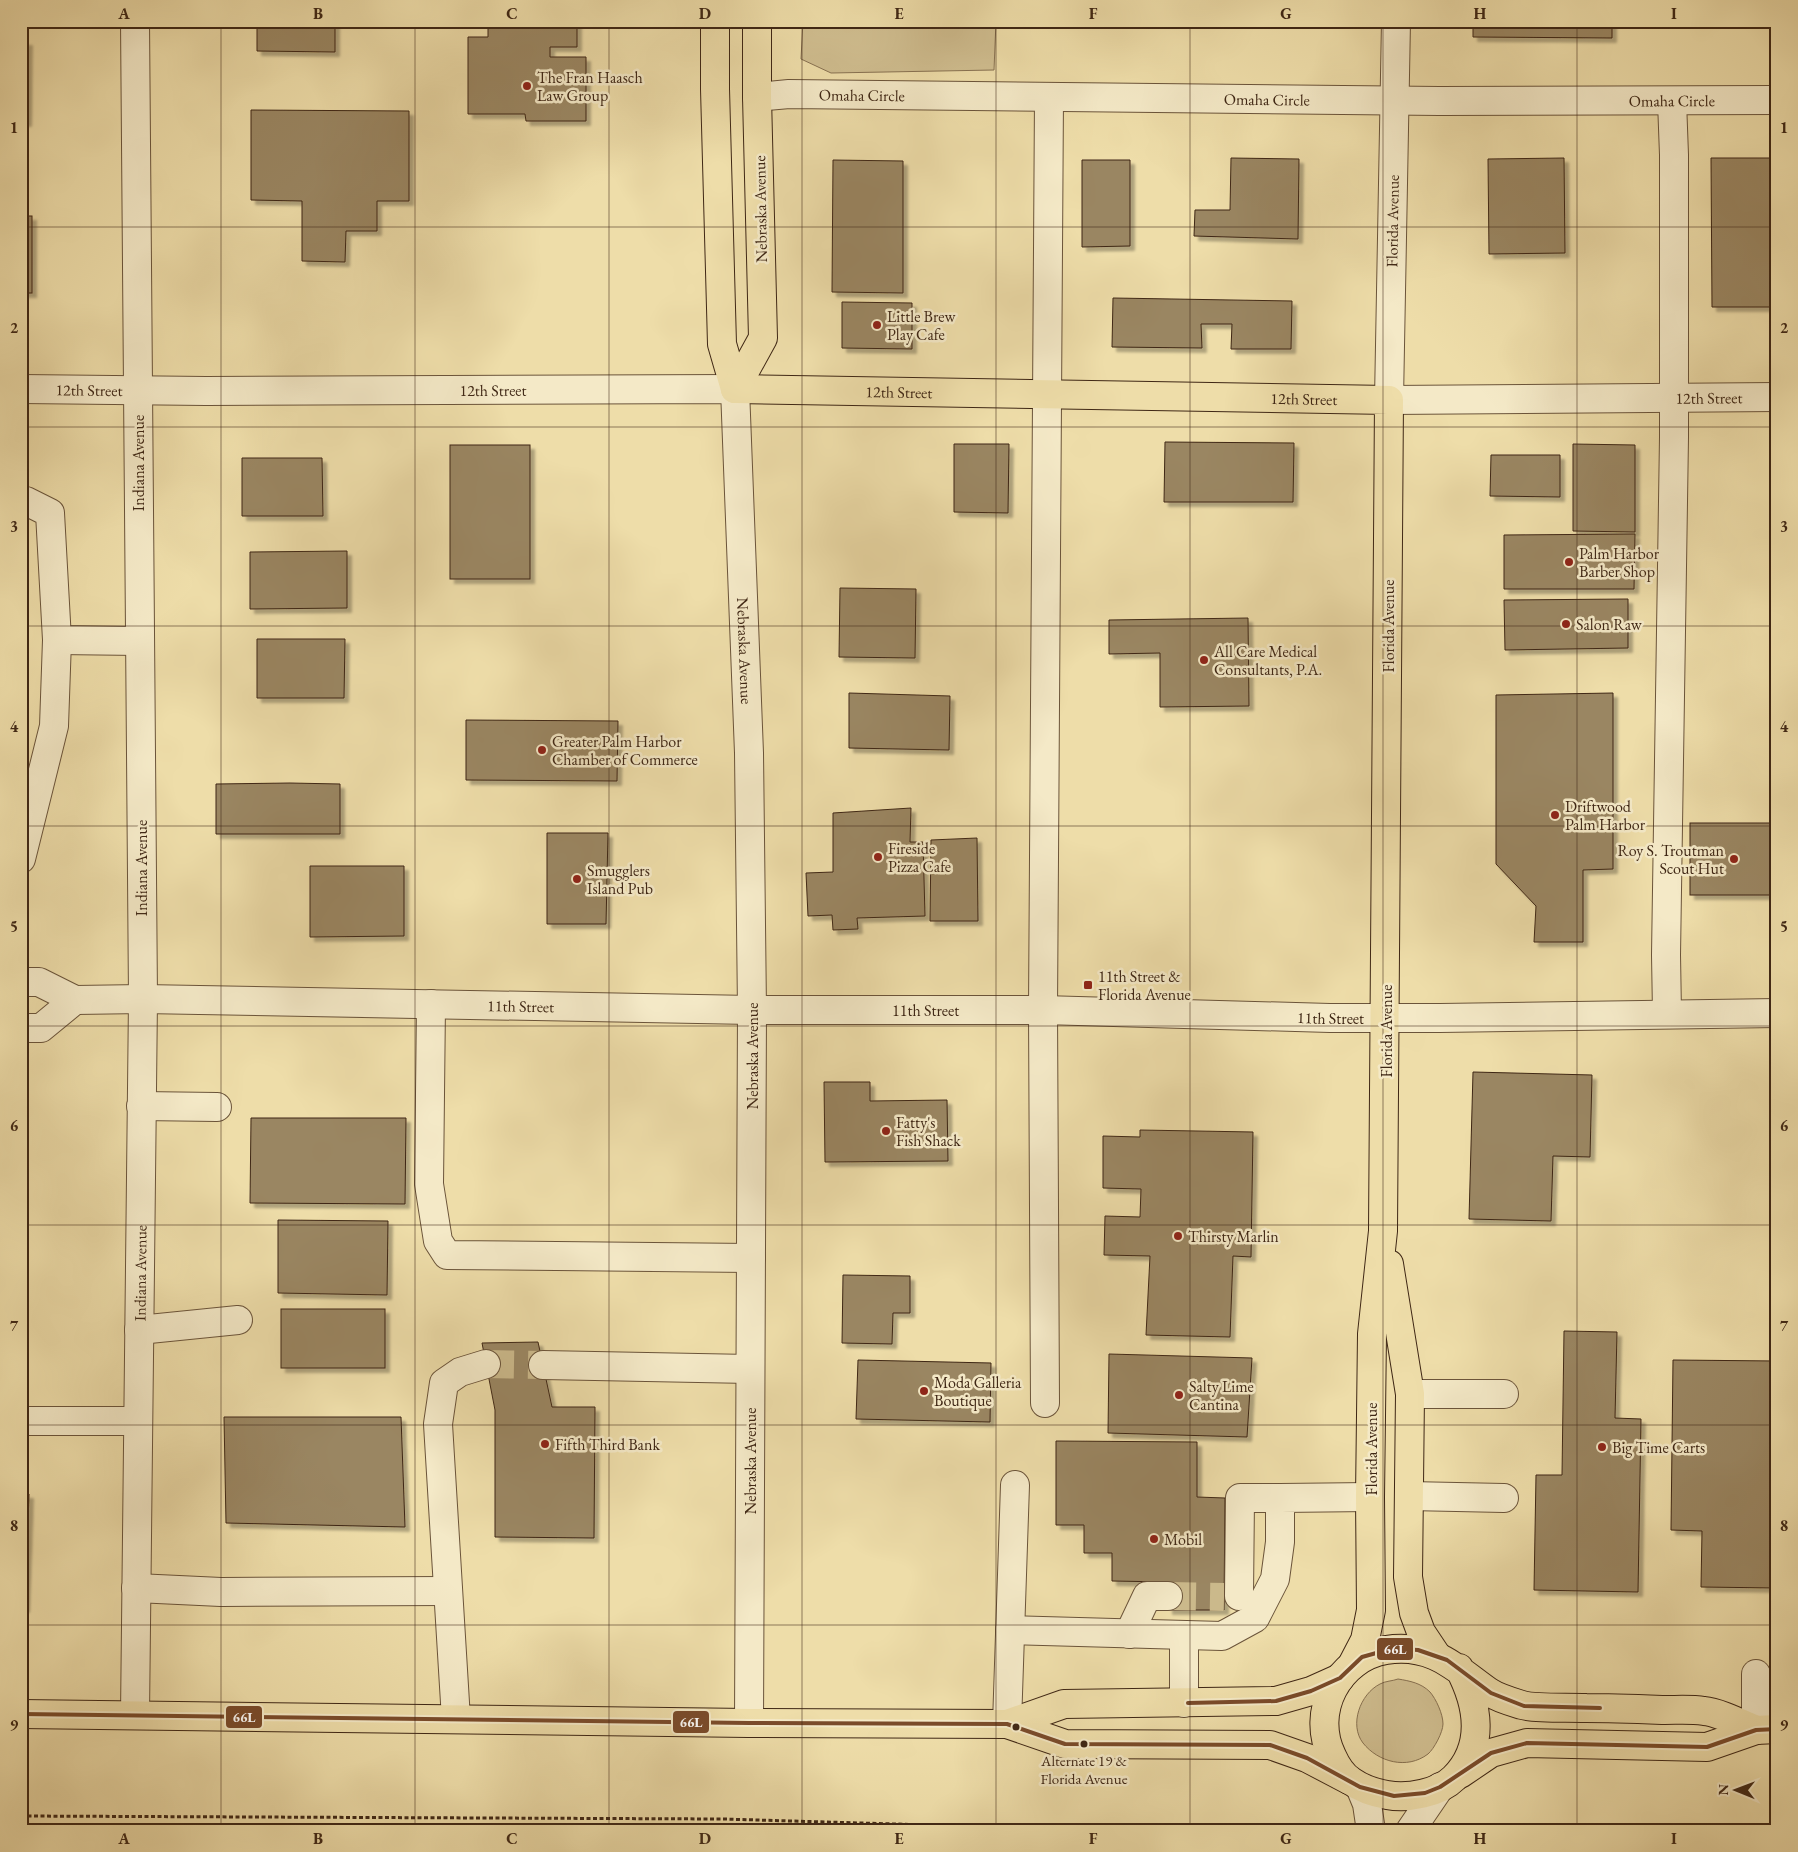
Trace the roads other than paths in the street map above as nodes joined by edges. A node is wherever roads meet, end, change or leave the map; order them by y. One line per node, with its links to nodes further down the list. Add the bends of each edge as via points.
1 (135, 21): 12 (street, Indiana Avenue)
2 (715, 21): 11 (main road, Nebraska Avenue, via 722,344)
3 (757, 21): 5 (main road, Nebraska Avenue)
4 (1396, 21): 7 (street, Florida Avenue)
5 (757, 97): 6 (street, Omaha Circle, via 789,94); 11 (main road, Nebraska Avenue, via 763,338)
6 (1049, 97): 7 (street, Omaha Circle); 13 (street)
7 (1395, 100): 9 (street, Omaha Circle); 16 (street, Florida Avenue)
8 (1777, 100): 9 (street, Omaha Circle)
9 (1672, 101): 15 (street)
10 (21, 389): 12 (street, 12th Street)
11 (735, 389): 12 (street, 12th Street); 13 (main road, 12th Street); 25 (street, Nebraska Avenue, via 749,752)
12 (138, 390): 19 (street, Indiana Avenue)
13 (1047, 395): 16 (main road, 12th Street); 26 (street)
14 (1777, 397): 15 (street, 12th Street)
15 (1674, 398): 16 (street, 12th Street); 28 (street)
16 (1389, 400): 29 (main road, Florida Avenue)
17 (21, 500): 18 (street, via 50,513)
18 (56, 640): 19 (street); 20 (street, via 54,726)
19 (140, 641): 22 (street, Indiana Avenue)
20 (21, 859)
21 (21, 982): 23 (street, 11th Street, via 40,982)
22 (143, 999): 23 (street, 11th Street); 24 (street, 11th Street); 31 (street, Indiana Avenue)
23 (75, 1000): 30 (street, via 41,1028)
24 (431, 1004): 25 (street, 11th Street); 34 (street, via 429,1184 438,1241 446,1256)
25 (752, 1010): 26 (street, 11th Street); 34 (street, Nebraska Avenue)
26 (1044, 1010): 29 (street, 11th Street); 42 (street)
27 (1777, 1012): 28 (street, 11th Street)
28 (1667, 1013): 29 (street, 11th Street)
29 (1386, 1017): 33 (main road, Florida Avenue)
30 (21, 1028)
31 (141, 1106): 32 (street); 36 (street, Indiana Avenue)
32 (217, 1107)
33 (1383, 1231): 40 (main road, Florida Avenue); 47 (main road, Florida Avenue, via 1372,1334)
34 (751, 1258): 39 (street, Nebraska Avenue)
35 (238, 1320): 36 (street)
36 (139, 1330): 44 (street, Indiana Avenue)
37 (486, 1364): 51 (street, via 460,1372 444,1383 438,1424)
38 (543, 1365): 39 (street)
39 (750, 1369): 64 (street, Nebraska Avenue)
40 (1410, 1394): 41 (street); 46 (main road, Florida Avenue)
41 (1504, 1394)
42 (1045, 1403)
43 (21, 1421): 44 (street)
44 (138, 1421): 50 (street, Indiana Avenue)
45 (1015, 1486): 54 (street)
46 (1409, 1496): 49 (street); 57 (main road, Florida Avenue, via 1408,1577 1414,1613 1421,1632)
47 (1370, 1497): 48 (street); 58 (main road, Florida Avenue, via 1372,1610 1365,1640)
48 (1280, 1498): 53 (street, via 1280,1542 1275,1579); 53 (street, via 1240,1498 1232,1596)
49 (1504, 1498)
50 (136, 1588): 51 (street, via 221,1592); 62 (street, Indiana Avenue)
51 (448, 1591): 63 (street)
52 (1168, 1596): 55 (street, via 1147,1596)
53 (1267, 1597): 56 (street, via 1256,1618 1222,1636)
54 (1010, 1630): 55 (street); 65 (street)
55 (1130, 1634): 56 (street)
56 (1184, 1636): 60 (street)
57 (1448, 1662): 58 (main road, via 1418,1650 1387,1650 1362,1657); 66 (main road, via 1491,1693 1524,1706 1706,1711); 68 (main road, via 1468,1684 1476,1726 1472,1753)
58 (1346, 1671): 60 (main road, via 1310,1691 1276,1702); 67 (main road, via 1331,1693 1323,1723 1336,1765)
59 (1756, 1674): 66 (street)
60 (1184, 1703): 65 (main road, via 1064,1704)
61 (21, 1714): 62 (main road)
62 (135, 1715): 63 (main road)
63 (456, 1719): 64 (main road)
64 (749, 1723): 65 (main road)
65 (1007, 1724): 67 (main road, via 1065,1744 1270,1746 1307,1758)
66 (1767, 1729): 68 (main road, via 1707,1747 1527,1743 1491,1753)
67 (1354, 1783): 68 (main road, via 1394,1796 1425,1793); 69 (street, via 1368,1804)
68 (1447, 1783): 70 (street)
69 (1371, 1831)
70 (1410, 1831)

